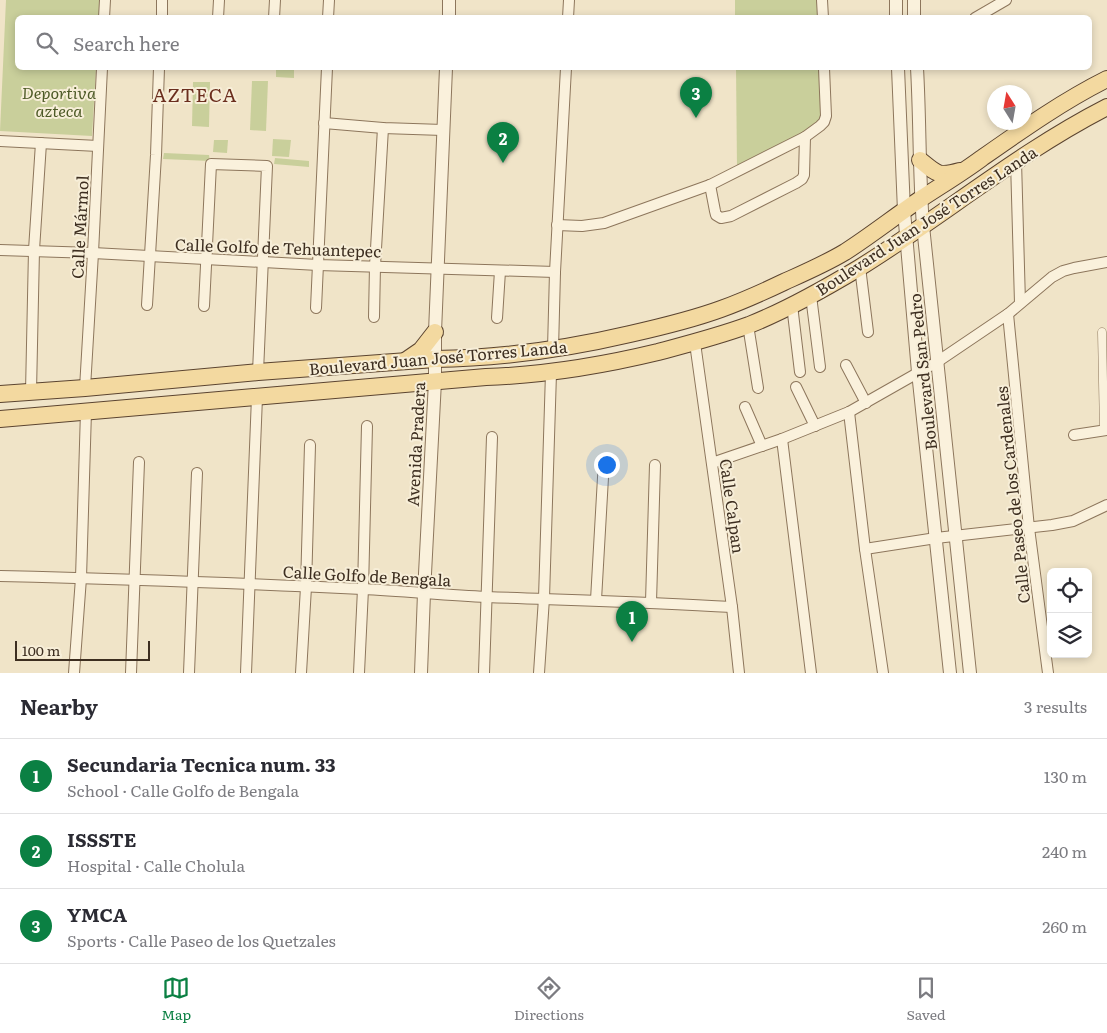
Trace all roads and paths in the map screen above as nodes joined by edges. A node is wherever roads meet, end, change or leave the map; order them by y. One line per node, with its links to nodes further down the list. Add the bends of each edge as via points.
1 (105, 0): 13 (street)
2 (162, 0): 14 (street)
3 (219, 0): 15 (street)
4 (275, 0): 16 (street)
5 (329, 0): 17 (street)
6 (450, 0): 18 (street)
7 (569, 0): 19 (street)
8 (822, 0): 20 (street)
9 (896, 0): 21 (street)
10 (914, 0): 22 (street)
11 (1006, 0): 12 (street)
12 (988, 5): 23 (street)
13 (104, 15)
14 (162, 15)
15 (218, 15)
16 (274, 15)
17 (328, 15)
18 (449, 15)
19 (568, 15)
20 (823, 15)
21 (896, 15)
22 (914, 15)
23 (978, 15)
24 (102, 70): 42 (street, Calle Mármol)
25 (159, 70): 55 (street)
26 (327, 70): 36 (street)
27 (446, 70): 38 (street, Avenida Pradera)
28 (566, 70): 49 (street)
29 (824, 70): 39 (street, via 826,116 824,122)
30 (898, 70): 34 (street, Boulevard San Pedro)
31 (916, 70): 33 (street, Boulevard San Pedro)
32 (1107, 79): 45 (main road, Boulevard Juan José Torres Landa, via 1037,120)
33 (918, 100): 34 (street); 43 (street, Boulevard San Pedro)
34 (899, 102): 48 (street, Boulevard San Pedro)
35 (1107, 107): 44 (main road, Boulevard Juan José Torres Landa)
36 (324, 123): 37 (street); 59 (street)
37 (383, 128): 38 (street); 60 (street)
38 (443, 130): 62 (street, Avenida Pradera)
39 (805, 138): 46 (street); 46 (street, via 804,175 788,188 721,218 714,211)
40 (0, 141): 41 (street)
41 (41, 144): 42 (street); 53 (street)
42 (98, 146): 54 (street, Calle Mármol)
43 (920, 160): 45 (main road, via 942,174); 47 (street, Boulevard San Pedro)
44 (1016, 161): 50 (main road, Boulevard Juan José Torres Landa); 66 (street)
45 (967, 169): 47 (main road, Boulevard Juan José Torres Landa)
46 (710, 185): 49 (street, via 604,223)
47 (921, 199): 48 (main road, Boulevard Juan José Torres Landa); 50 (street, Boulevard San Pedro)
48 (904, 211): 51 (street, Boulevard San Pedro); 79 (main road, Boulevard Juan José Torres Landa, via 842,253 730,305 656,328)
49 (557, 225): 64 (street)
50 (923, 226): 51 (main road, Boulevard Juan José Torres Landa); 83 (street, Boulevard San Pedro)
51 (907, 236): 61 (main road, Boulevard Juan José Torres Landa); 88 (street, Boulevard San Pedro)
52 (0, 250): 53 (street, Calle Golfo de Tehuantepec)
53 (34, 250): 54 (street, Calle Golfo de Tehuantepec); 95 (street)
54 (93, 253): 55 (street, Calle Golfo de Tehuantepec); 93 (street, Calle Mármol)
55 (150, 256): 56 (street, Calle Golfo de Tehuantepec); 67 (street)
56 (206, 260): 57 (street, Calle Golfo de Tehuantepec); 57 (street, via 211,164 267,166); 69 (street)
57 (263, 262): 59 (street, Calle Golfo de Tehuantepec); 86 (street)
58 (1107, 262): 66 (street, via 1063,271)
59 (318, 265): 60 (street, Calle Golfo de Tehuantepec); 70 (street)
60 (375, 266): 62 (street, Calle Golfo de Tehuantepec); 72 (street)
61 (860, 267): 65 (main road, Boulevard Juan José Torres Landa); 76 (street)
62 (438, 268): 63 (street, Calle Golfo de Tehuantepec); 75 (street, Avenida Pradera)
63 (500, 271): 64 (street, Calle Golfo de Tehuantepec); 73 (street)
64 (555, 272): 79 (street)
65 (810, 296): 68 (main road, Boulevard Juan José Torres Landa); 85 (street)
66 (1020, 303): 71 (street)
67 (147, 305)
68 (792, 305): 74 (main road, Boulevard Juan José Torres Landa); 87 (street)
69 (204, 306)
70 (316, 308)
71 (1008, 314): 83 (street); 117 (street, Calle Paseo de los Cardenales)
72 (374, 317)
73 (497, 318)
74 (748, 325): 78 (main road, Boulevard Juan José Torres Landa); 94 (street)
75 (435, 332): 81 (street, Avenida Pradera); 82 (main road, via 421,350)
76 (868, 332)
77 (1102, 332): 80 (street)
78 (695, 342): 89 (main road, Boulevard Juan José Torres Landa); 113 (street, Calle Calpan)
79 (553, 349): 81 (main road, Boulevard Juan José Torres Landa)
80 (1105, 350): 91 (street)
81 (435, 359): 82 (main road, Boulevard Juan José Torres Landa); 90 (street, Avenida Pradera)
82 (406, 361): 86 (main road, Boulevard Juan José Torres Landa)
83 (937, 362): 88 (street); 118 (street, Boulevard San Pedro)
84 (846, 365): 98 (street)
85 (820, 367)
86 (258, 372): 93 (main road, Boulevard Juan José Torres Landa)
87 (800, 372)
88 (918, 372): 98 (street); 119 (street, Boulevard San Pedro)
89 (551, 373): 90 (main road, Boulevard Juan José Torres Landa); 130 (street)
90 (435, 382): 97 (main road, Boulevard Juan José Torres Landa); 128 (street, Avenida Pradera)
91 (1105, 383): 105 (street)
92 (796, 387): 104 (street)
93 (85, 388): 95 (main road, Boulevard Juan José Torres Landa)
94 (758, 388)
95 (31, 392): 96 (main road, Boulevard Juan José Torres Landa)
96 (0, 394)
97 (257, 397): 100 (main road, Boulevard Juan José Torres Landa); 125 (street)
98 (866, 403): 101 (street)
99 (745, 407): 110 (street)
100 (86, 411): 102 (main road, Boulevard Juan José Torres Landa); 122 (street)
101 (849, 412): 104 (street); 120 (street)
102 (0, 419)
103 (367, 426): 127 (street)
104 (815, 426): 108 (street)
105 (1106, 430): 106 (street)
106 (1074, 435)
107 (492, 437): 129 (street)
108 (782, 439): 110 (street); 146 (street)
109 (310, 445): 126 (street)
110 (762, 446): 113 (street)
111 (604, 460): 131 (street)
112 (139, 462): 123 (street)
113 (712, 463): 133 (street, Calle Calpan)
114 (655, 465): 132 (street)
115 (197, 473): 124 (street)
116 (1107, 505): 117 (street, via 1073,521)
117 (1029, 528): 118 (street); 148 (street, Calle Paseo de los Cardenales)
118 (956, 536): 119 (street); 134 (street, Boulevard San Pedro)
119 (936, 538): 120 (street); 135 (street, Boulevard San Pedro)
120 (865, 549): 147 (street)
121 (0, 576): 122 (street, Calle Golfo de Bengala)
122 (80, 578): 123 (street, Calle Golfo de Bengala); 136 (street)
123 (135, 580): 124 (street, Calle Golfo de Bengala); 137 (street)
124 (193, 582): 125 (street, Calle Golfo de Bengala); 138 (street)
125 (249, 584): 126 (street, Calle Golfo de Bengala); 139 (street)
126 (306, 587): 127 (street, Calle Golfo de Bengala); 140 (street)
127 (363, 589): 128 (street, Calle Golfo de Bengala); 141 (street)
128 (424, 593): 129 (street, Calle Golfo de Bengala); 142 (street, Avenida Pradera)
129 (486, 597): 130 (street, Calle Golfo de Bengala); 143 (street)
130 (544, 598): 131 (street, Calle Golfo de Bengala); 144 (street)
131 (596, 600): 132 (street, Calle Golfo de Bengala)
132 (651, 602): 133 (street, Calle Golfo de Bengala)
133 (732, 607): 145 (street, Calle Calpan)
134 (970, 668): 135 (street)
135 (950, 669)
136 (74, 673)
137 (130, 673)
138 (189, 673)
139 (246, 673)
140 (301, 673)
141 (359, 673)
142 (421, 673)
143 (484, 673)
144 (539, 673)
145 (739, 673)
146 (811, 673)
147 (883, 673)
148 (1048, 673)

